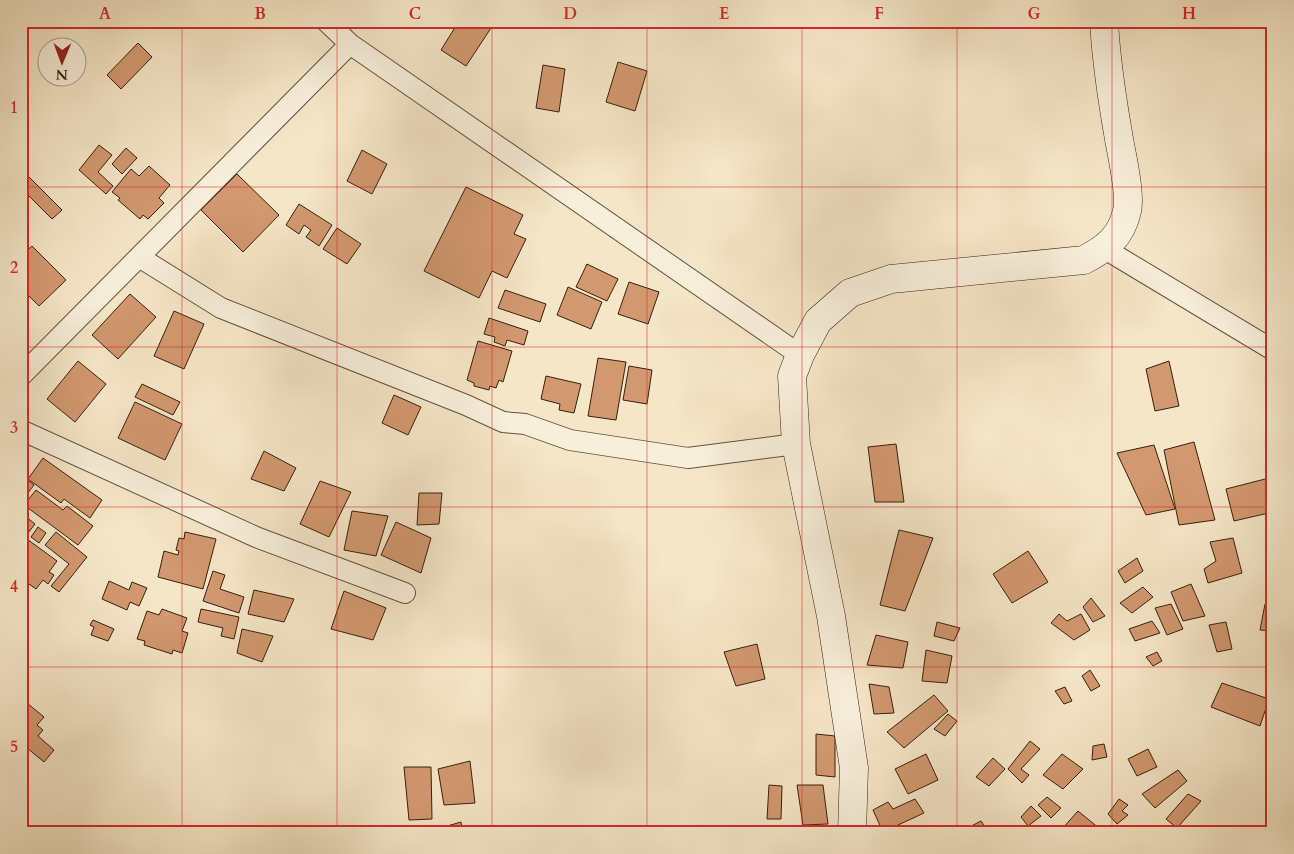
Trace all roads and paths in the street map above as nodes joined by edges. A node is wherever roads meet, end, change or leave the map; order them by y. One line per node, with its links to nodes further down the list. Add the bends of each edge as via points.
1 (326, 21): 3 (street)
2 (1104, 21): 4 (street, via 1107,68 1128,209 1118,234)
3 (350, 44): 5 (street); 7 (street)
4 (1105, 249): 6 (street); 7 (street, via 1084,260 892,279 850,293 818,321)
5 (138, 257): 8 (street); 10 (street, via 221,308 503,422 525,424 570,440 688,458)
6 (1273, 350)
7 (800, 356): 10 (street, via 792,376)
8 (21, 376)
9 (21, 430): 11 (street, via 256,536)
10 (796, 444): 12 (street, via 831,616 853,758)
11 (405, 592)
12 (852, 833)

